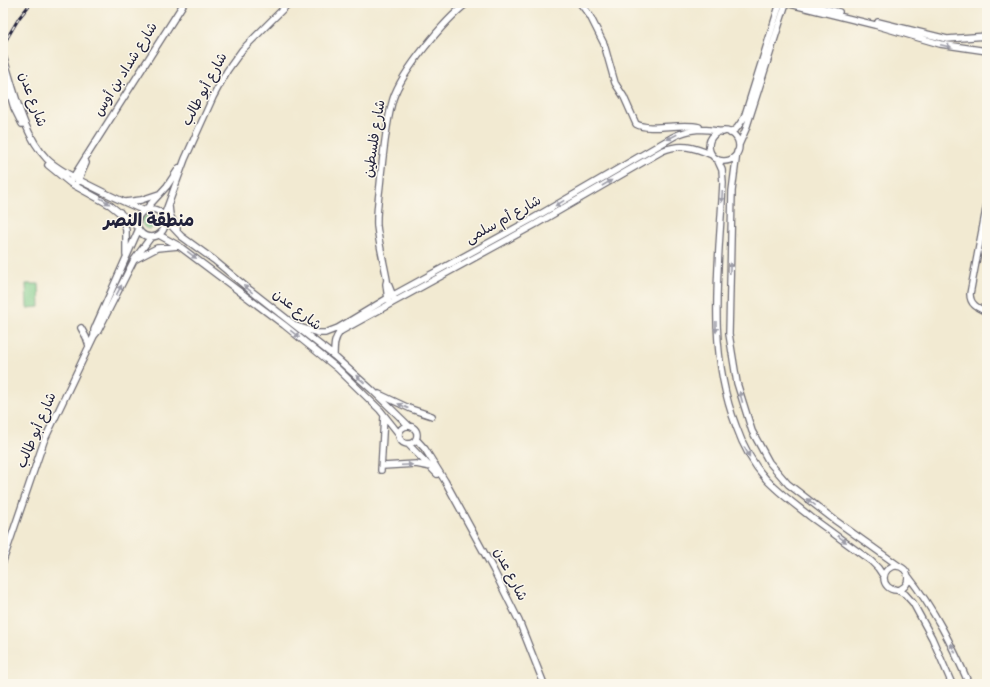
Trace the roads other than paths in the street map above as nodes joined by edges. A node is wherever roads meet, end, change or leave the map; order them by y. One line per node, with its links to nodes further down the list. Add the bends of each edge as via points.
1 (184, 3): 22 (street, شارع شداد بن أوس)
2 (289, 3): 20 (street, شارع أبو طالب, via 231,64)
3 (467, 3): 38 (street, شارع فلسطين, via 413,63 399,85 394,99 384,153 378,213 378,232)
4 (580, 3): 14 (street, via 598,30 615,83 636,124 687,125)
5 (780, 3): 16 (street, via 744,118)
6 (786, 3): 8 (street); 9 (street)
7 (804, 3): 10 (street, via 939,38 952,40)
8 (799, 6): 9 (street); 11 (street, one-way to 11, via 940,44)
9 (783, 12): 17 (street)
10 (987, 36)
11 (987, 51)
12 (3, 56): 22 (street, شارع عدن, via 20,112 33,139 53,165)
13 (3, 70): 23 (street, شارع عدن, via 14,108 31,141 51,168)
14 (703, 128): 15 (street, شارع أم سلمى); 38 (street, شارع أم سلمى, one-way to 38, via 682,132 663,142)
15 (723, 132): 16 (street); 19 (street, via 712,138 709,148)
16 (730, 133): 17 (street)
17 (739, 145): 18 (street)
18 (738, 152): 21 (street, via 730,160); 55 (street, one-way to 18, via 788,484 769,462 752,431 737,383 728,334 732,191)
19 (712, 155): 21 (street); 38 (street, شارع أم سلمى, one-way to 19, via 536,224 662,151 677,146)
20 (185, 159): 24 (street, شارع أبو طالب); 26 (street, شارع أبو طالب)
21 (717, 159): 57 (street, one-way to 57, via 722,170 723,183 716,310 717,340 725,390 739,434 754,463 772,486 871,561)
22 (76, 178): 23 (street, شارع شداد بن أوس); 25 (street, شارع عدن)
23 (73, 184): 29 (street, شارع عدن, one-way to 29)
24 (160, 194): 25 (street); 28 (street, شارع أبو طالب)
25 (124, 202): 28 (street, شارع عدن)
26 (169, 202): 30 (street, شارع أبو طالب); 33 (street, via 170,215)
27 (987, 204): 39 (street, via 970,294 972,304)
28 (145, 210): 30 (street, via 153,208); 31 (street, via 138,215)
29 (120, 212): 31 (street, شارع عدن); 36 (street, via 126,230)
30 (164, 218): 32 (street, via 165,225); 33 (street, شارع عدن)
31 (137, 228): 34 (street, via 145,236); 36 (street, شارع أبو طالب)
32 (159, 235): 34 (street); 35 (street, شارع عدن)
33 (181, 236): 40 (street, شارع عدن, one-way to 33)
34 (151, 237): 37 (street, شارع أبو طالب)
35 (179, 246): 37 (street, via 157,248); 46 (street, شارع عدن, one-way to 46, via 331,363)
36 (126, 256): 42 (street, شارع أبو طالب, via 94,330)
37 (134, 260): 42 (street, شارع أبو طالب, one-way to 37)
38 (391, 300): 40 (street, شارع أم سلمى, via 331,331 318,333); 44 (street, شارع أم سلمى, via 341,331 336,336)
39 (987, 312)
40 (296, 326): 44 (street, شارع عدن)
41 (81, 328): 43 (street)
42 (94, 336): 43 (street, شارع أبو طالب)
43 (89, 347): 54 (street, شارع أبو طالب, via 44,441)
44 (334, 356): 45 (street, شارع عدن, one-way to 44)
45 (375, 393): 47 (street, one-way to 45); 48 (street, شارع عدن)
46 (384, 416): 49 (street, شارع عدن); 52 (street, one-way to 52, via 382,468 416,464)
47 (432, 416)
48 (409, 426): 49 (street, via 402,428); 50 (street, via 415,428)
49 (399, 434): 51 (street, via 401,440)
50 (416, 439): 51 (street); 53 (street, شارع عدن)
51 (408, 444): 52 (street, شارع عدن)
52 (431, 467): 53 (street, شارع عدن)
53 (445, 481): 59 (street, شارع عدن, via 508,598)
54 (3, 561)
55 (899, 566): 56 (street); 57 (street, via 890,567)
56 (908, 576): 58 (street, via 904,587); 61 (street, one-way to 56, via 939,621)
57 (884, 577): 58 (street, via 887,585)
58 (895, 589): 60 (street, via 914,603)
59 (544, 684)
60 (952, 684)
61 (969, 684)

